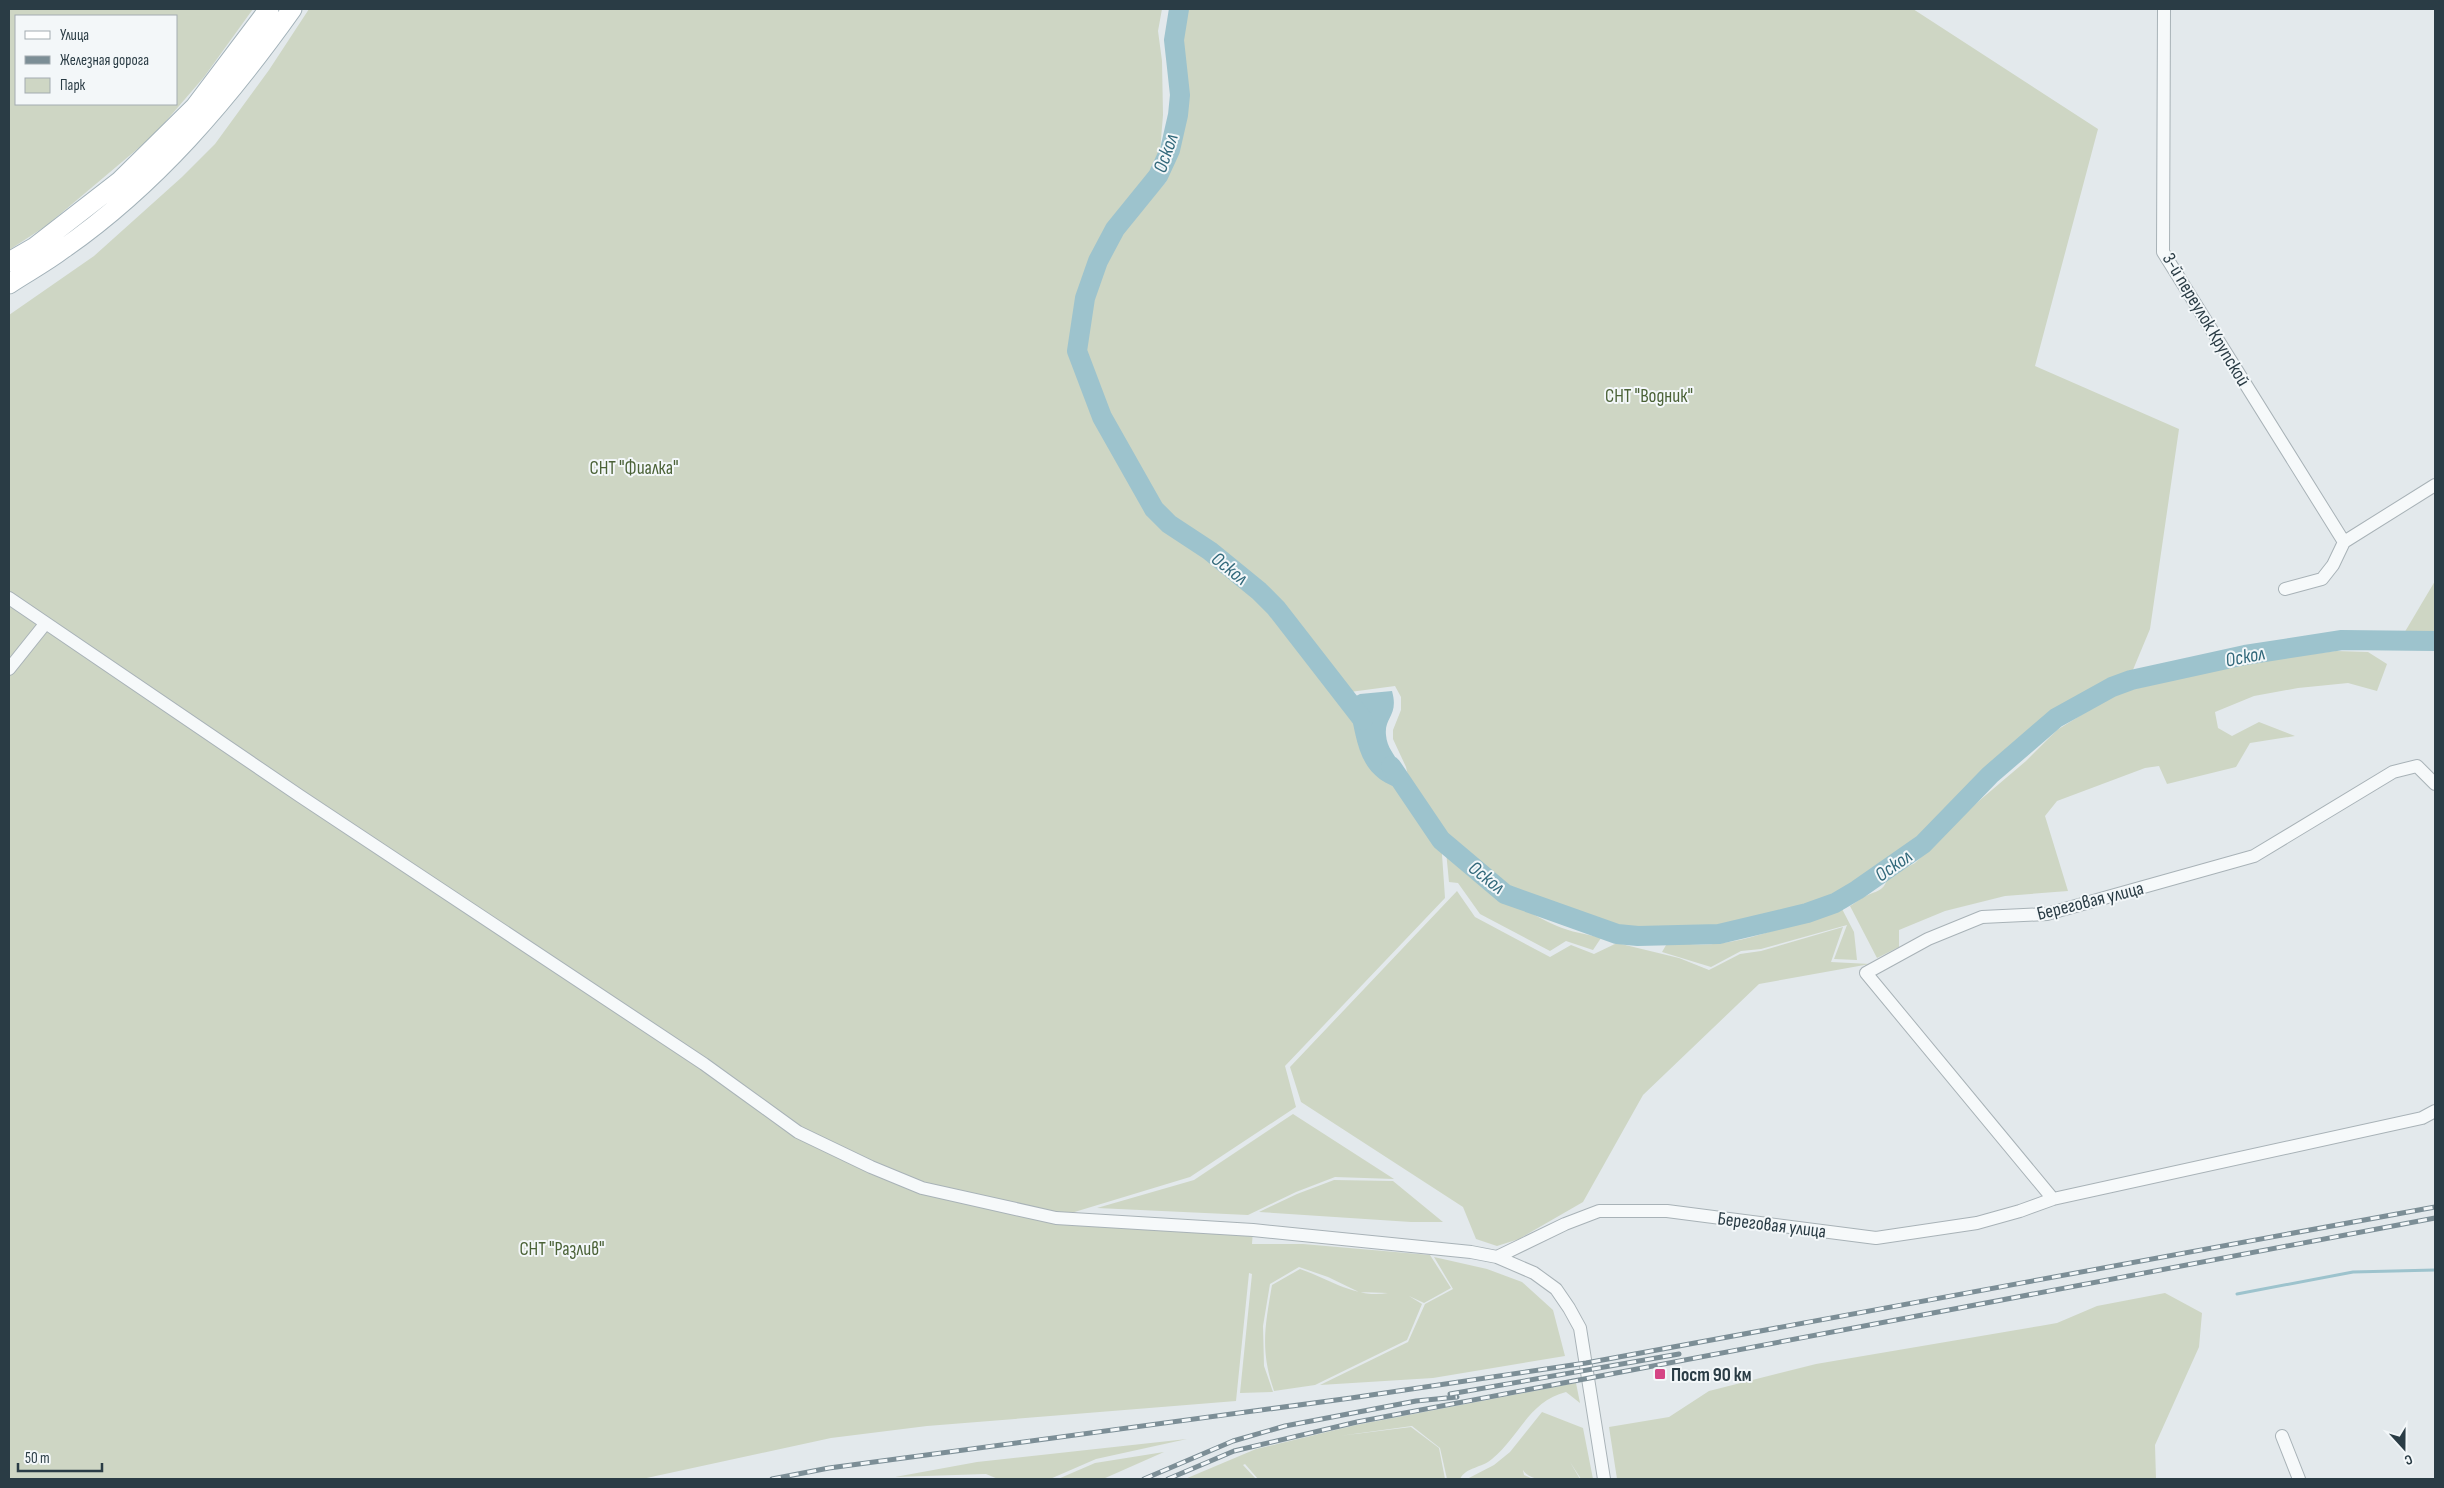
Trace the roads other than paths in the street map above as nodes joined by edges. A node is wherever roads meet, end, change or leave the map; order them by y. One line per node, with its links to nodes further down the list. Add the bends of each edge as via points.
1 (269, 9): 4 (main road, via 195,107 120,181 35,247)
2 (292, 9): 5 (main road, via 216,109 145,182 64,249)
3 (2164, 9): 7 (street, 3-й переулок Крупской, via 2163,252)
4 (9, 262)
5 (9, 284)
6 (2435, 484): 7 (street)
7 (2344, 542): 8 (street, via 2322,579)
8 (2285, 589)
9 (9, 598): 10 (street)
10 (46, 624): 11 (street); 15 (street, via 704,1064 798,1132 871,1167 922,1188 1056,1218 1253,1230)
11 (9, 669)
12 (2435, 784): 14 (street, Береговая улица, via 2417,766 2393,772 2254,856 2047,914 1982,918 1928,939 1866,973)
13 (2435, 1111): 14 (street, Береговая улица, via 2422,1118)
14 (2053, 1199): 15 (street, Береговая улица, via 1977,1223 1876,1238 1667,1211 1600,1210)
15 (1497, 1257): 17 (street, via 1534,1274 1556,1289 1580,1328)
16 (2282, 1436): 18 (street)
17 (1604, 1479)
18 (2299, 1479)

